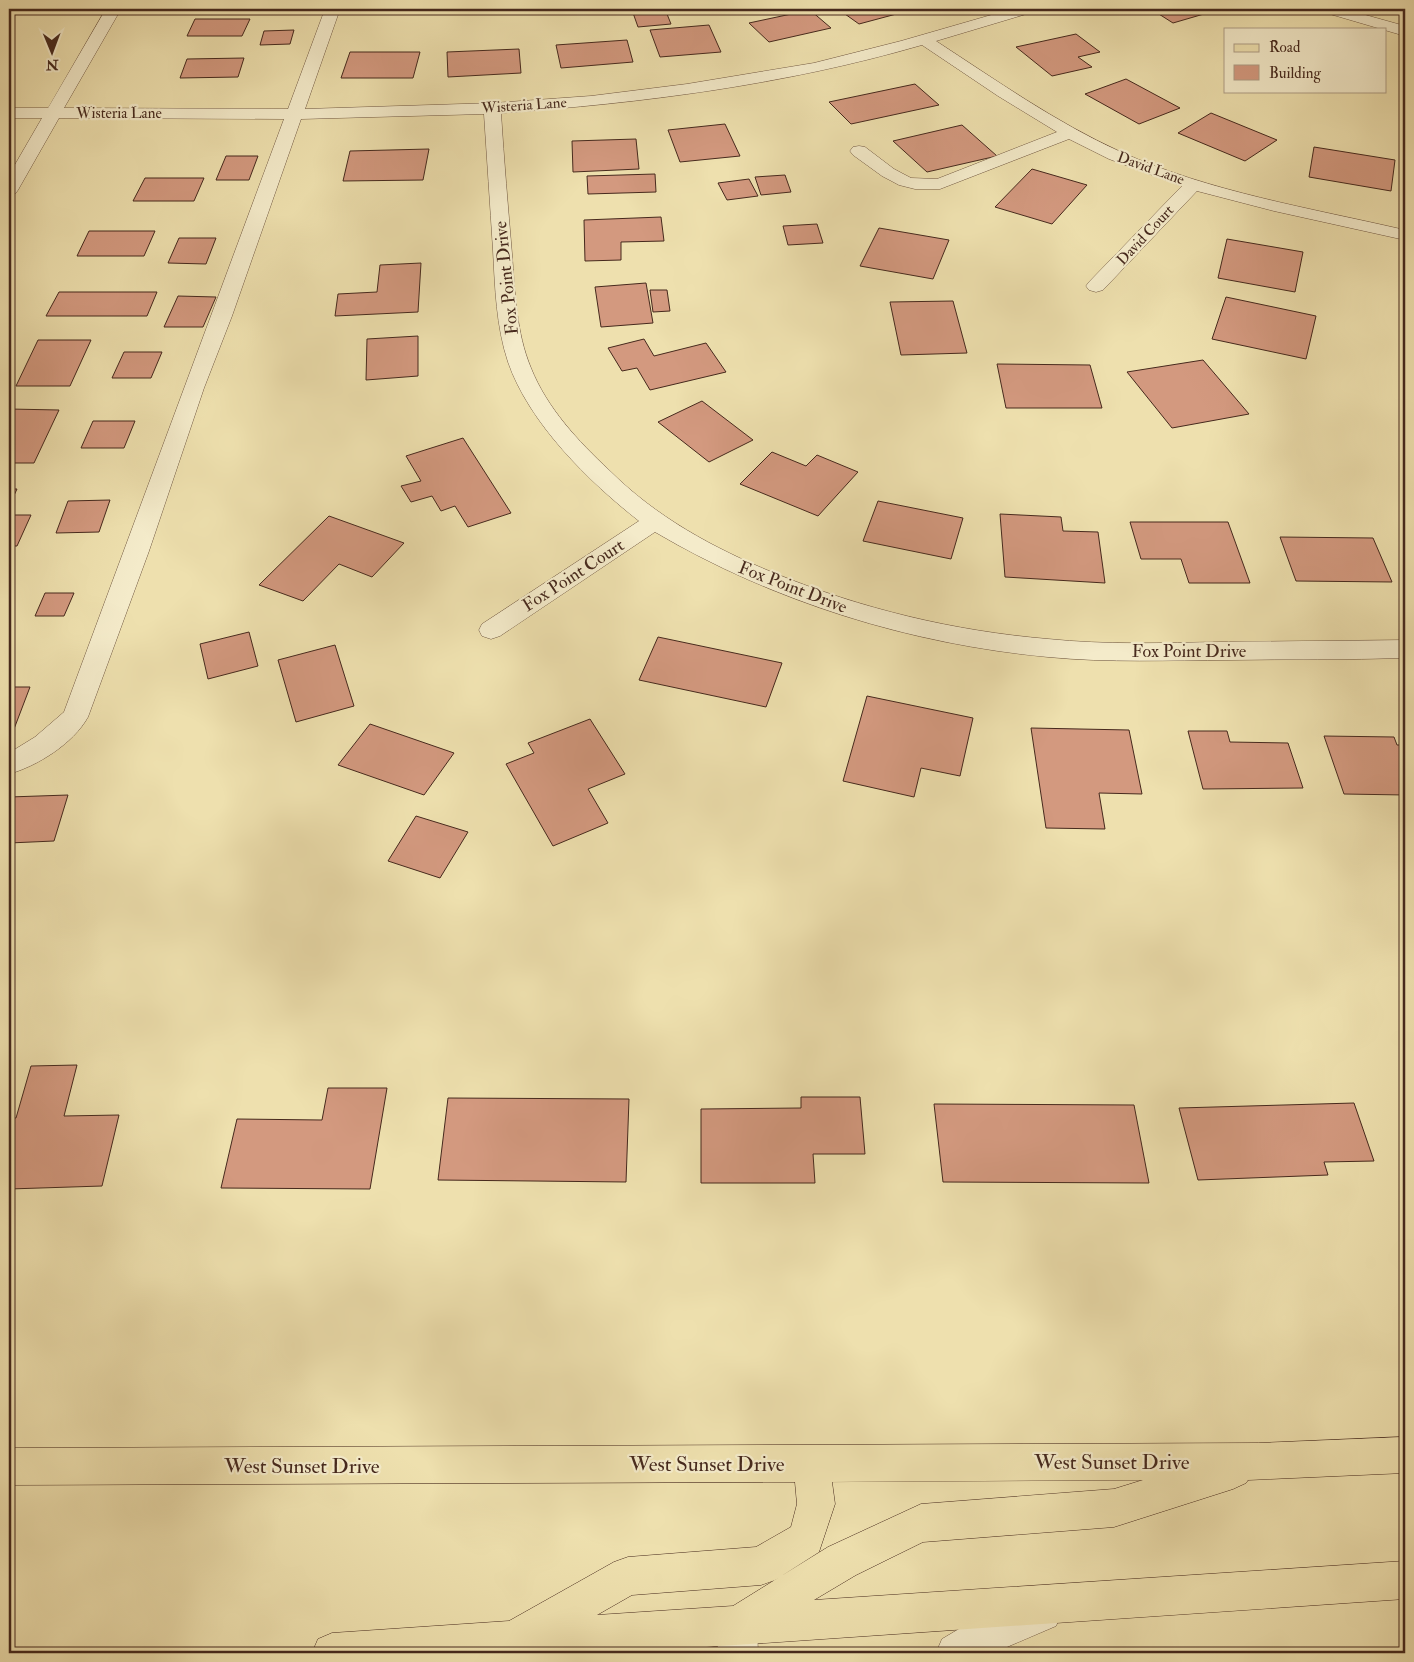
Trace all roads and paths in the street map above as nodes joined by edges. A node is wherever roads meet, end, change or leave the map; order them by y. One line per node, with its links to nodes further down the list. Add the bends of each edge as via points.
1 (113, 9): 9 (street)
2 (332, 9): 10 (street)
3 (1028, 9): 6 (street, Wisteria Lane)
4 (1328, 9): 5 (street)
5 (1405, 31)
6 (923, 39): 7 (street, Wisteria Lane, via 783,74 572,102); 11 (street, David Lane)
7 (492, 108): 10 (street, Wisteria Lane); 17 (street, Fox Point Drive, via 507,313 524,376 561,434 598,474)
8 (9, 113): 9 (street, Wisteria Lane)
9 (53, 113): 10 (street, Wisteria Lane); 14 (street)
10 (296, 113): 20 (street, via 75,717 60,733)
11 (1070, 133): 12 (street, via 940,184 921,186 903,182); 13 (street, David Lane, via 1144,168)
12 (859, 151)
13 (1194, 184): 15 (street, David Lane, via 1240,198); 16 (street, David Court)
14 (9, 190)
15 (1405, 235)
16 (1096, 286)
17 (655, 521): 18 (street, Fox Point Court); 19 (street, Fox Point Drive, via 729,563 788,588 877,617 960,636 1047,648 1145,651)
18 (491, 630)
19 (1405, 649)
20 (9, 764)
21 (1405, 1455): 22 (main road, West Sunset Drive)
22 (1258, 1461): 23 (main road, West Sunset Drive); 27 (main road, via 1114,1508 920,1523 842,1561)
23 (812, 1464): 24 (main road, West Sunset Drive); 28 (main road, via 816,1504 806,1539 761,1566 628,1576)
24 (9, 1467)
25 (1405, 1580): 26 (main road)
26 (1062, 1603): 27 (main road); 30 (street, via 983,1637)
27 (737, 1640): 28 (main road)
28 (512, 1641): 29 (main road)
29 (332, 1653)
30 (956, 1653)

